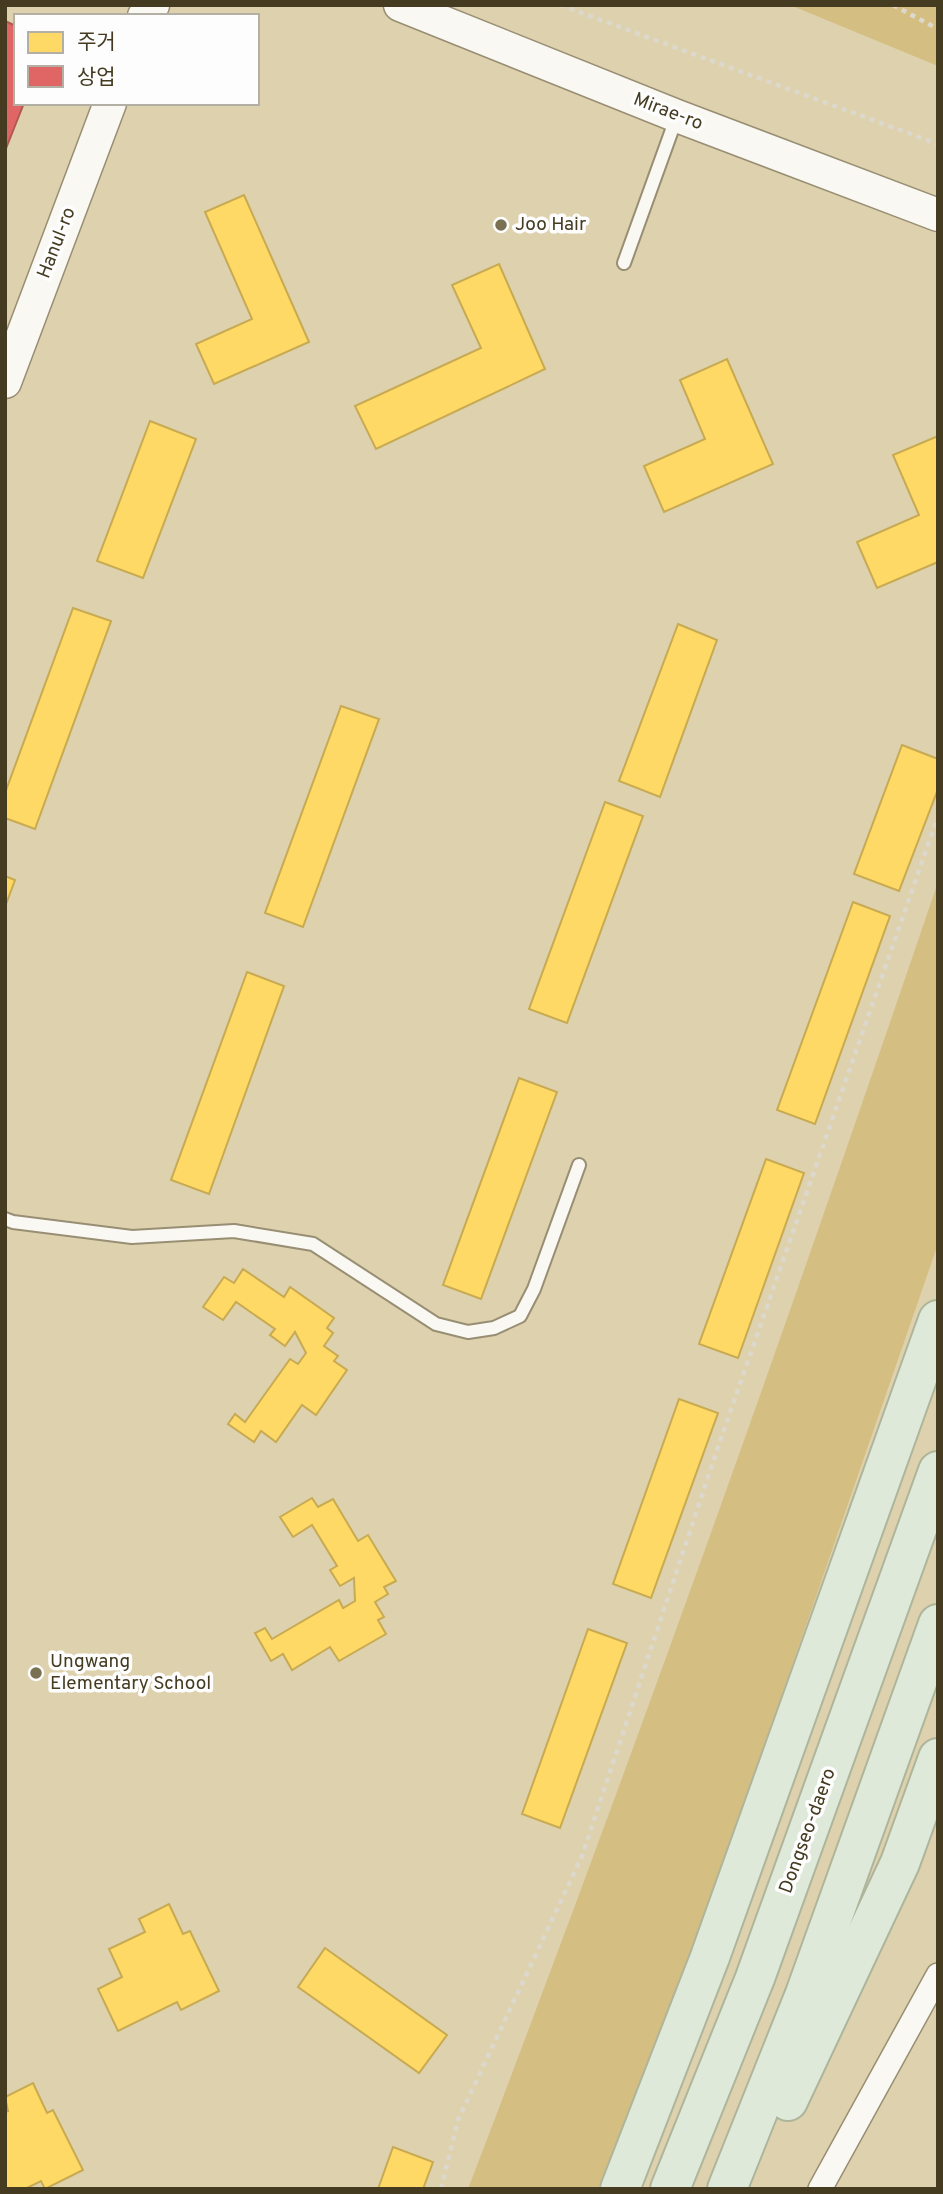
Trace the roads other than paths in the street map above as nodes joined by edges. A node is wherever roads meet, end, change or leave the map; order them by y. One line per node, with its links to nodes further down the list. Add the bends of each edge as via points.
1 (400, 5): 3 (main road, Mirae-ro)
2 (109, 105): 6 (main road, Hanul-ro)
3 (677, 116): 4 (main road, Mirae-ro); 5 (lane)
4 (938, 215)
5 (624, 263)
6 (5, 382)
7 (579, 1165): 8 (lane, via 520,1317 468,1332 436,1324 313,1244 234,1231 132,1237)
8 (5, 1219)
9 (938, 1320): 14 (highway, via 710,1957)
10 (938, 1471): 15 (highway, Dongseo-daero, via 755,1978)
11 (938, 1624): 16 (highway, via 805,1994)
12 (938, 1758): 17 (highway, via 900,1863)
13 (938, 1975): 18 (street)
14 (620, 2189)
15 (670, 2189)
16 (727, 2189)
17 (747, 2189)
18 (820, 2189)

